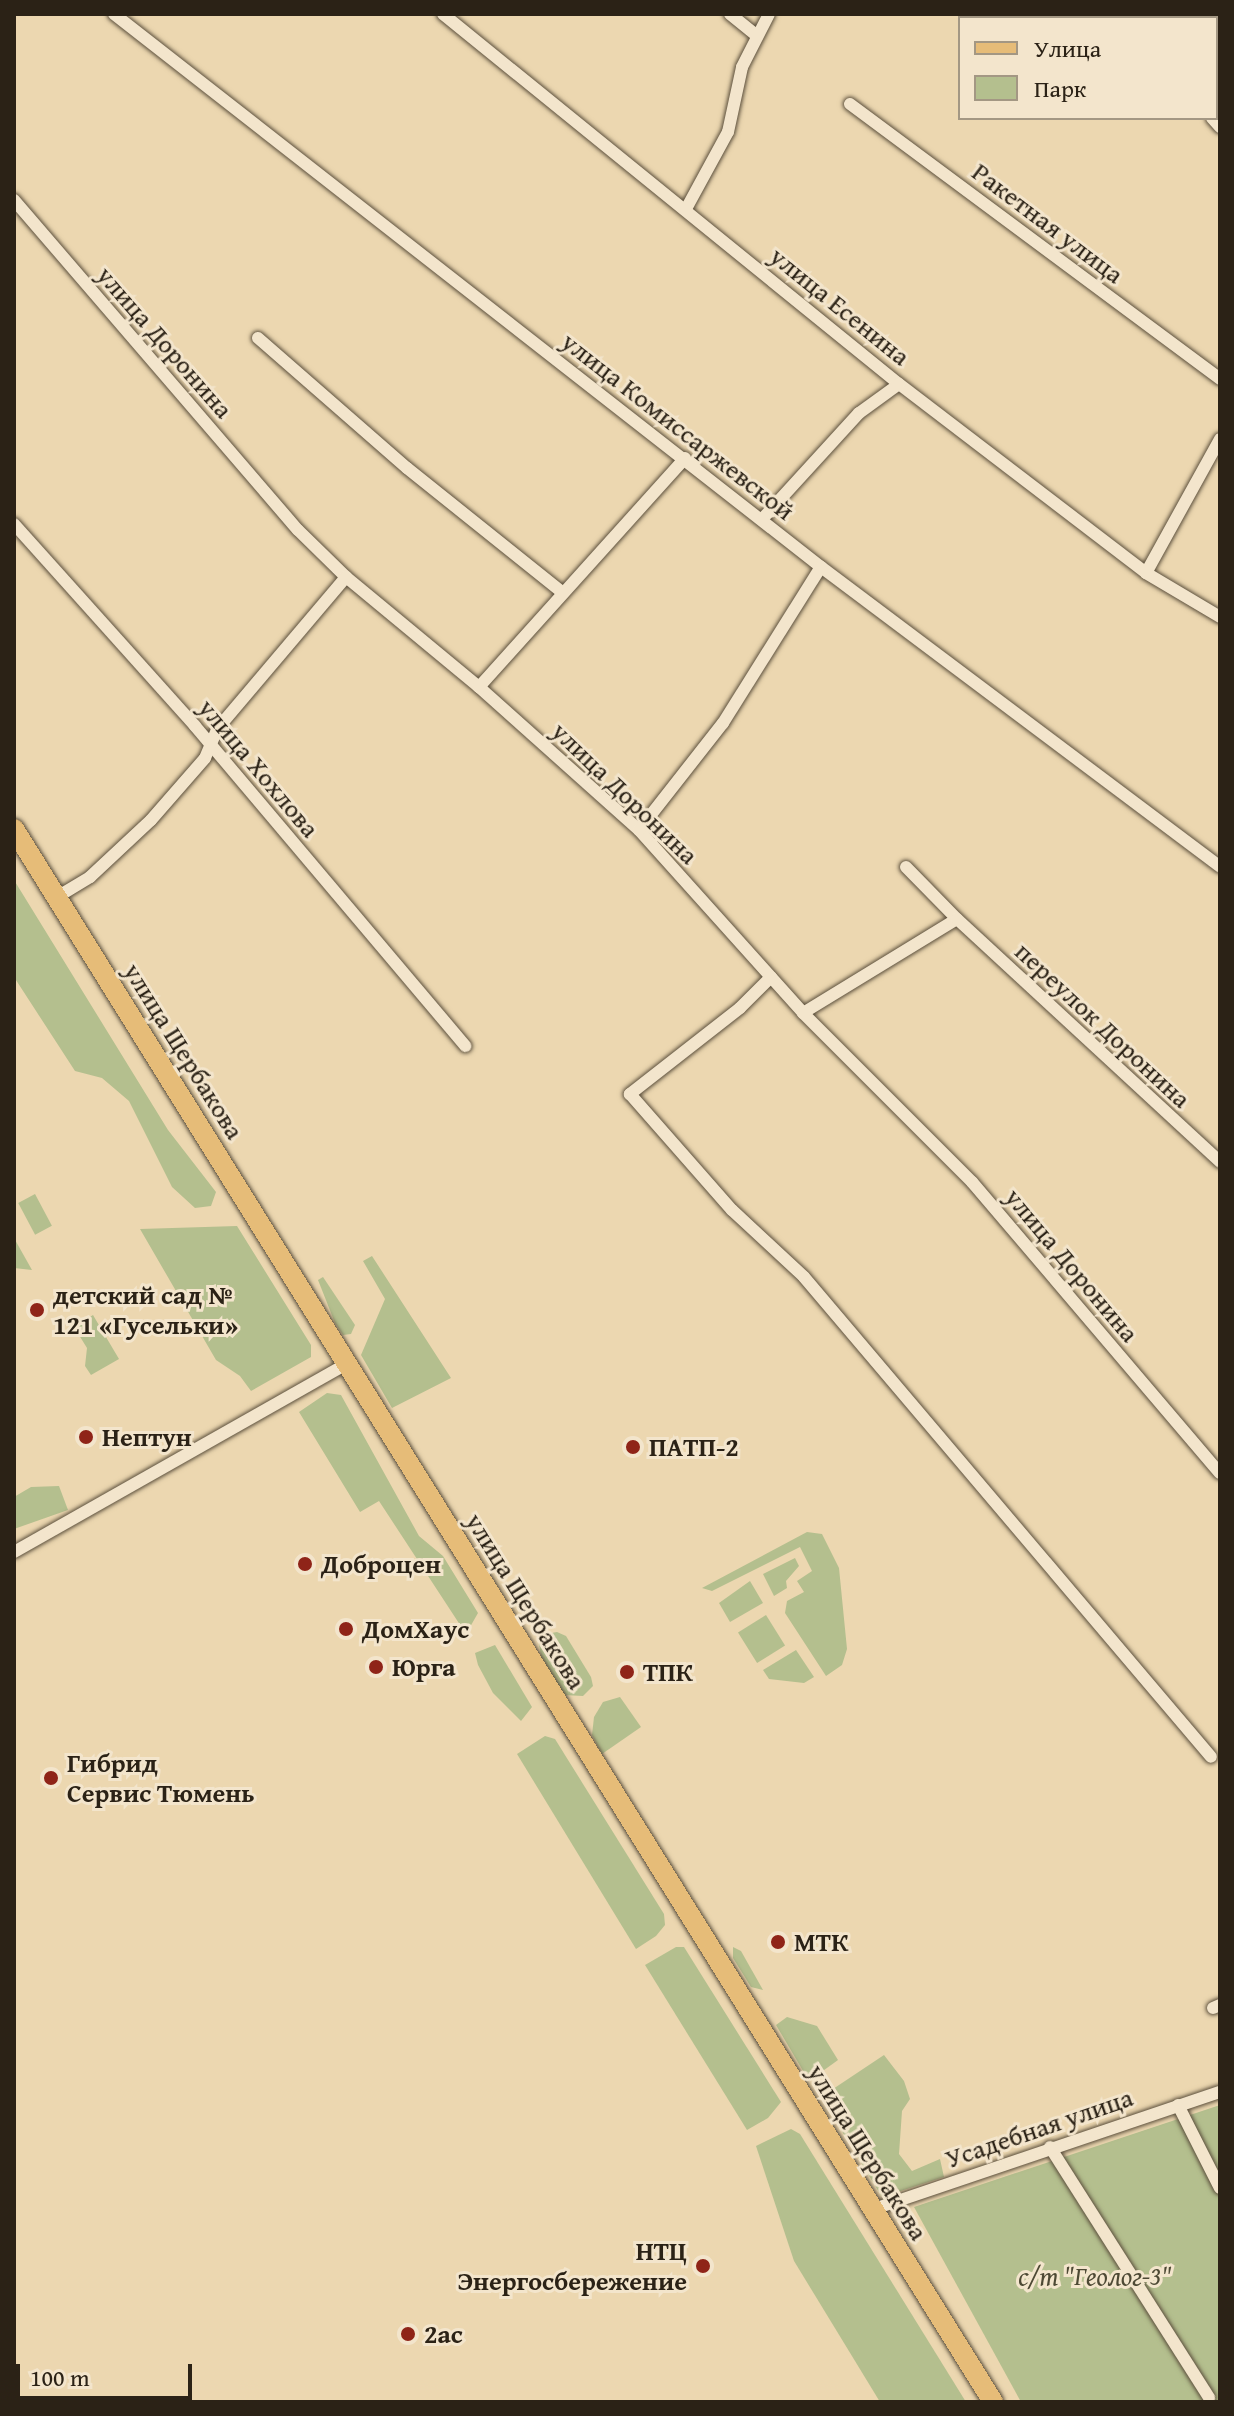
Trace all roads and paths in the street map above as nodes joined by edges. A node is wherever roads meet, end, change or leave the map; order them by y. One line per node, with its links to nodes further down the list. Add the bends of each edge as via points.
1 (114, 14): 13 (street, улица Комиссаржевской)
2 (443, 14): 8 (street, улица Есенина)
3 (730, 14): 5 (street)
4 (769, 14): 5 (street)
5 (756, 35): 8 (street, via 742,67 728,132)
6 (850, 104): 10 (street, Ракетная улица)
7 (14, 200): 18 (street, улица Доронина, via 298,530)
8 (686, 209): 11 (street, улица Есенина)
9 (258, 338): 19 (street, via 407,468)
10 (1220, 379)
11 (899, 384): 14 (street, via 859,413); 17 (street, улица Есенина)
12 (1220, 439): 17 (street)
13 (685, 458): 14 (street, улица Комиссаржевской); 19 (street)
14 (764, 517): 16 (street, улица Комиссаржевской)
15 (14, 524): 22 (street, улица Хохлова)
16 (821, 567): 24 (street, via 723,723); 26 (street, улица Комиссаржевской)
17 (1146, 573): 20 (street, улица Есенина)
18 (346, 577): 21 (street, улица Доронина); 22 (street, via 218,728)
19 (563, 593): 21 (street)
20 (1220, 617)
21 (479, 687): 24 (street, улица Доронина)
22 (212, 746): 27 (street, via 151,820 90,877); 31 (street, улица Хохлова)
23 (14, 829): 27 (main road, улица Щербакова)
24 (639, 830): 29 (street, улица Доронина)
25 (906, 867): 28 (street, переулок Доронина)
26 (1220, 867)
27 (57, 897): 33 (main road, улица Щербакова)
28 (957, 919): 30 (street); 32 (street, переулок Доронина)
29 (771, 977): 30 (street, улица Доронина); 36 (street, via 740,1008 630,1094 732,1210 804,1277)
30 (803, 1013): 34 (street, улица Доронина, via 972,1182)
31 (465, 1046)
32 (1220, 1162)
33 (348, 1363): 35 (street); 41 (main road, улица Щербакова)
34 (1220, 1473)
35 (14, 1552)
36 (1211, 1757)
37 (1220, 2092): 38 (street, Усадебная улица)
38 (1178, 2105): 39 (street, Усадебная улица); 40 (street)
39 (1050, 2147): 41 (street, Усадебная улица); 42 (street)
40 (1220, 2188)
41 (874, 2209): 43 (main road, улица Щербакова)
42 (1209, 2398)
43 (993, 2402)

